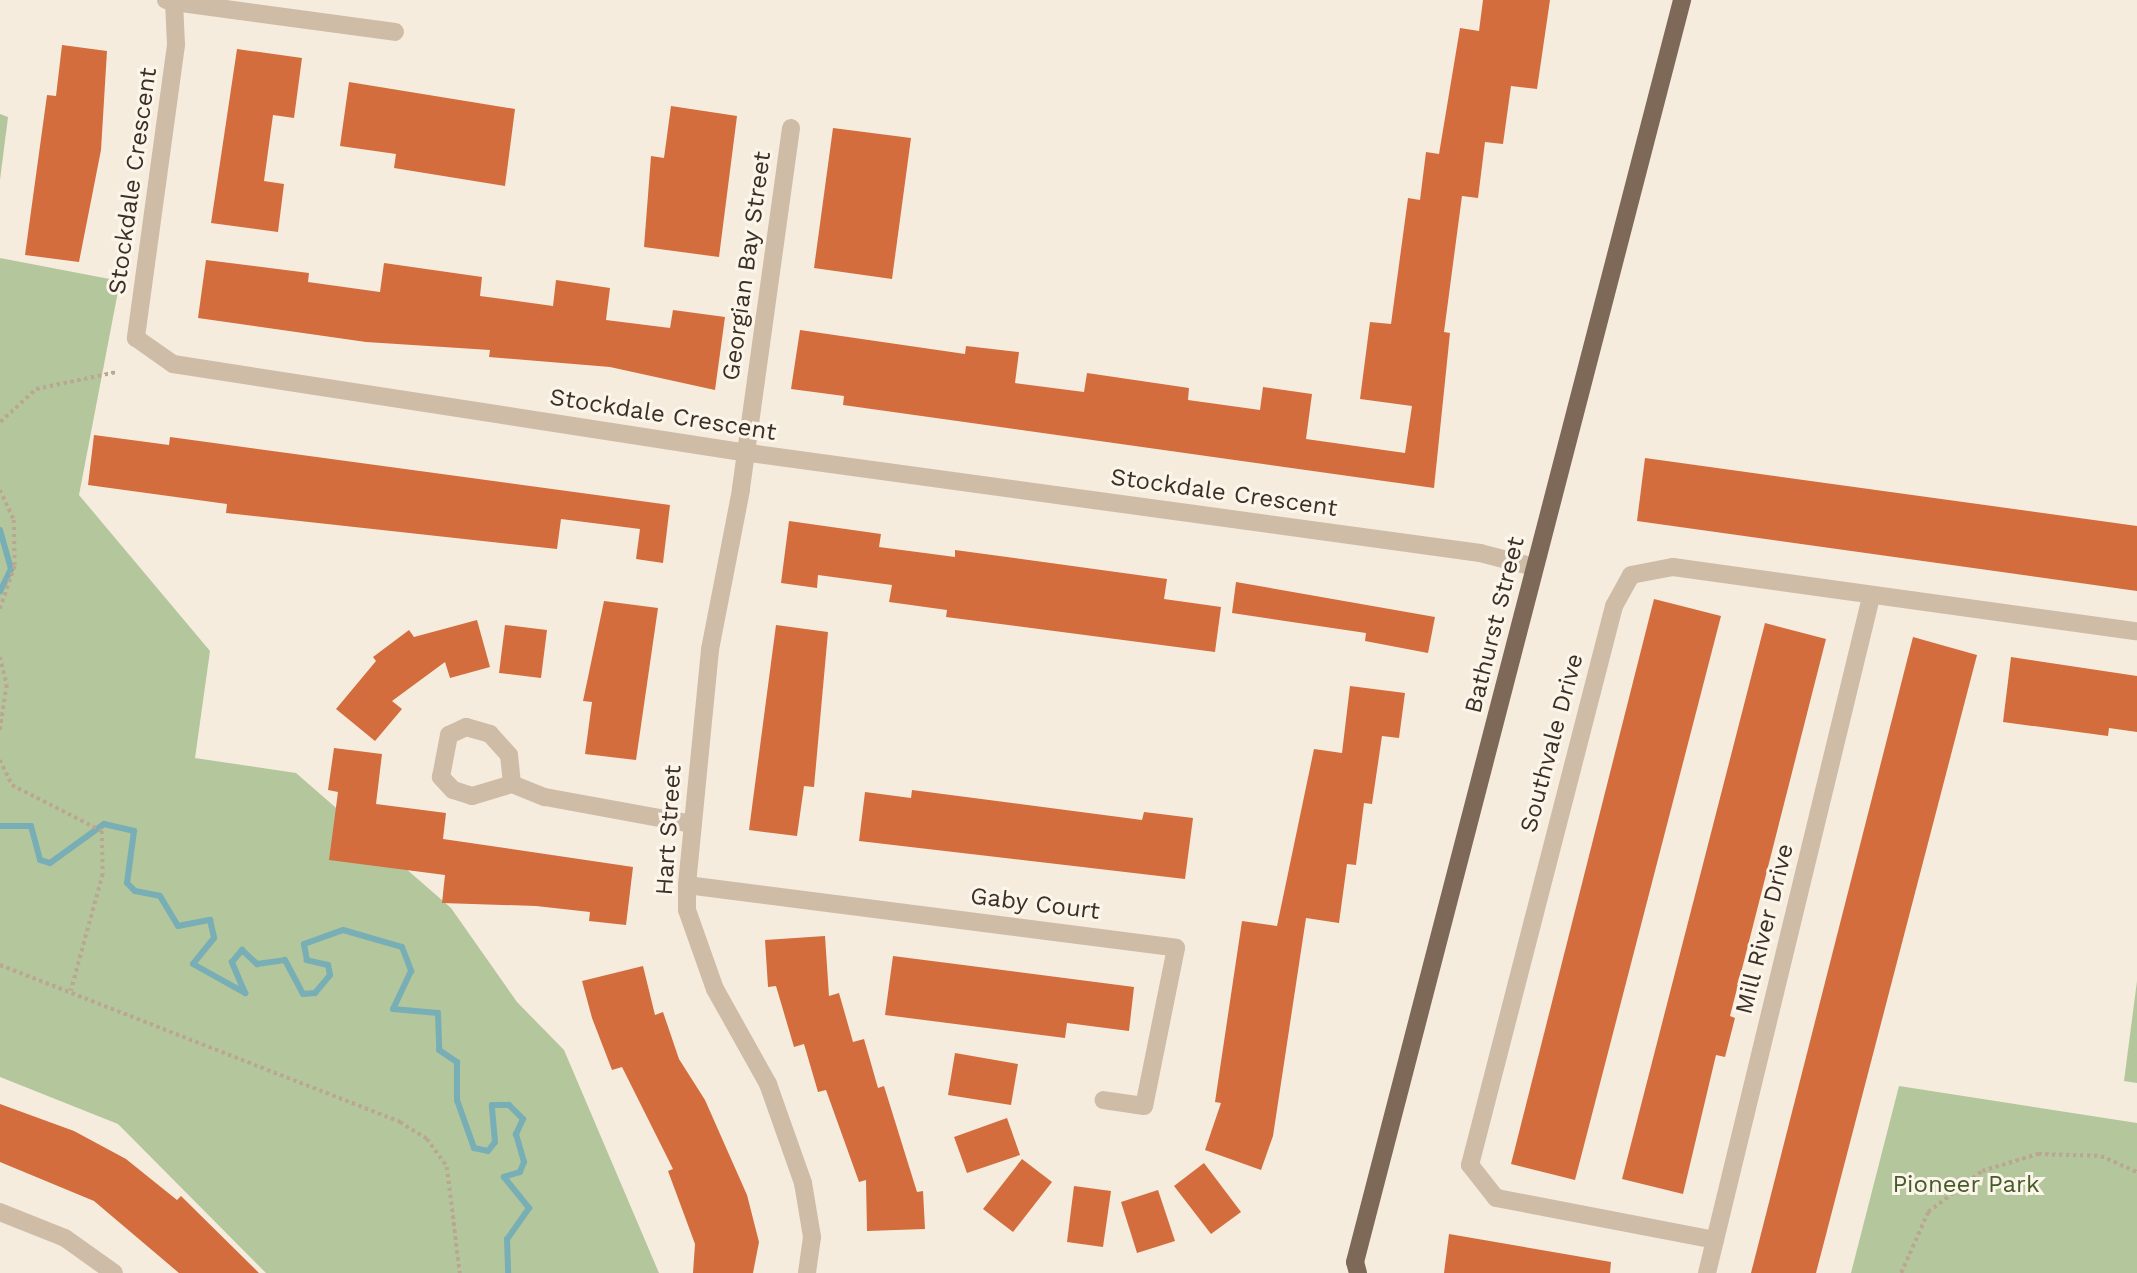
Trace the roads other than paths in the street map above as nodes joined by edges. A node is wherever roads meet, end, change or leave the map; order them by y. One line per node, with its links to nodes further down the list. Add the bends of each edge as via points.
1 (1682, 0): 6 (main road, Bathurst Street)
2 (170, 1): 3 (street); 5 (street, Stockdale Crescent, via 176,44 136,338 173,364)
3 (395, 32)
4 (791, 128): 5 (street, Georgian Bay Street)
5 (742, 452): 6 (street, Stockdale Crescent, via 1480,553); 10 (street, Hart Street, via 741,490 710,650)
6 (1534, 567): 15 (main road, Bathurst Street)
7 (1871, 597): 8 (street, Southvale Drive); 14 (street, Mill River Drive); 14 (street, Southvale Drive, via 1673,567 1630,575 1614,606 1473,1136 1470,1165 1496,1198)
8 (2137, 631)
9 (512, 784): 9 (street, via 509,755 489,734 466,727 449,735 441,777 453,790 472,796); 10 (street, via 545,797)
10 (692, 824): 11 (street, Hart Street)
11 (687, 886): 12 (street, Gaby Court, via 1176,948 1143,1106); 17 (street, Hart Street, via 687,910 715,989 768,1084 803,1183 812,1237)
12 (1103, 1100)
13 (0, 1212): 16 (street, via 65,1238)
14 (1715, 1240): 18 (street, Mill River Drive)
15 (1352, 1269)
16 (114, 1273)
17 (807, 1273)
18 (1707, 1273)

